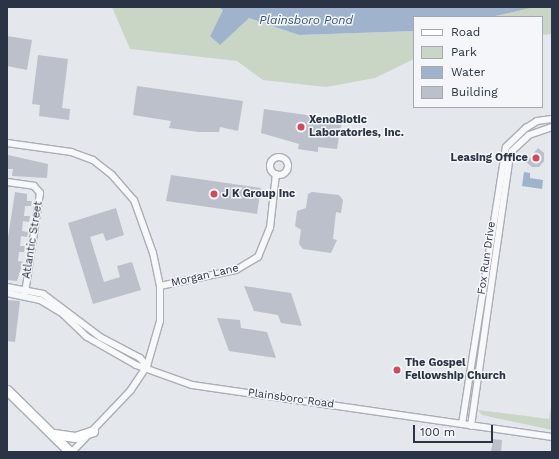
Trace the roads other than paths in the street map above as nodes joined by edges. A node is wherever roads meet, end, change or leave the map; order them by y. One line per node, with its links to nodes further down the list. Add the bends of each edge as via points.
1 (552, 120): 13 (street, Fox Run Drive, via 537,121 506,147)
2 (552, 127): 14 (street, Fox Run Drive, via 529,135 512,151 509,161)
3 (7, 143): 6 (street, via 71,152 93,160 112,175 134,200 153,253)
4 (276, 174): 6 (street, Morgan Lane, via 270,228 258,257 236,270)
5 (7, 182): 8 (street, Atlantic Street, via 34,186 40,197)
6 (160, 286): 11 (street, via 160,321)
7 (7, 287): 8 (street)
8 (26, 289): 10 (street, Atlantic Street); 11 (street, via 53,300 100,337 140,358)
9 (7, 293): 10 (street)
10 (25, 296): 11 (street, via 51,306 87,338 136,365)
11 (147, 366): 13 (street, Plainsboro Road, via 192,385); 15 (street, via 131,390)
12 (7, 390): 16 (street)
13 (462, 424): 14 (street, Plainsboro Road)
14 (471, 426): 17 (street, Plainsboro Road)
15 (93, 431): 16 (street, via 75,437); 18 (street)
16 (54, 434): 18 (street)
17 (552, 437)
18 (71, 452)

